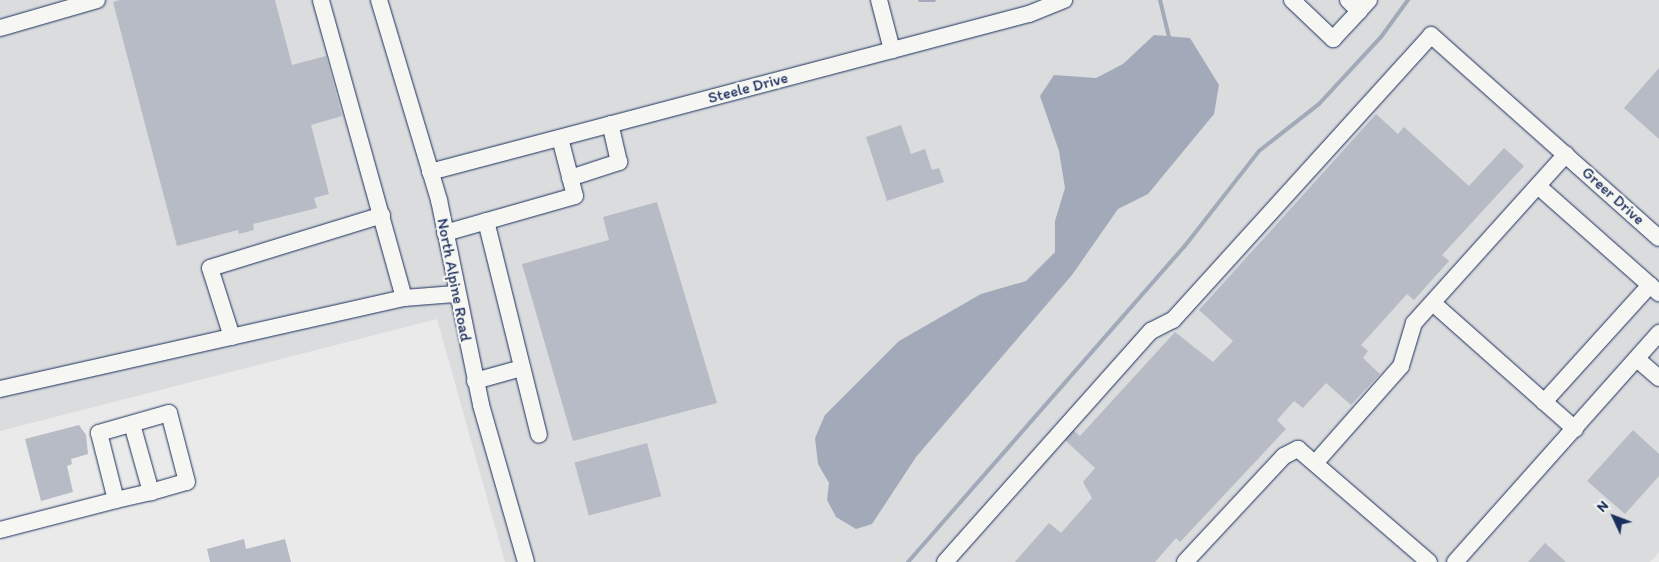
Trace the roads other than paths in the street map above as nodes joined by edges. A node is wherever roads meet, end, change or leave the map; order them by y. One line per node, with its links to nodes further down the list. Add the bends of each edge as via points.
1 (97, 0): 8 (street)
2 (321, 0): 16 (street)
3 (379, 0): 13 (street, North Alpine Road)
4 (879, 0): 9 (street)
5 (1064, 0): 9 (street, Steele Drive, via 1028,14)
6 (1292, 0): 7 (street, via 1332,39)
7 (1359, 4)
8 (0, 28)
9 (892, 50): 10 (street, Steele Drive)
10 (610, 124): 11 (street, Steele Drive); 14 (street, via 619,162)
11 (560, 138): 13 (street, Steele Drive); 14 (street)
12 (1566, 154): 15 (street); 19 (street, Greer Drive); 40 (street, Greer Drive, via 1430,35 1173,320 1152,331)
13 (430, 172): 18 (street, North Alpine Road)
14 (570, 178): 17 (street, via 575,196)
15 (1538, 186): 20 (street); 23 (street)
16 (382, 215): 22 (street); 25 (street, via 210,268)
17 (486, 221): 18 (street); 27 (street)
18 (445, 232): 21 (street, North Alpine Road)
19 (1659, 238)
20 (1654, 288): 31 (street)
21 (455, 294): 22 (street); 29 (street, North Alpine Road)
22 (404, 298): 25 (street)
23 (1433, 303): 31 (street); 35 (street, via 1414,323 1401,366)
24 (1659, 334): 26 (street)
25 (232, 337): 30 (street)
26 (1637, 359): 28 (street); 33 (street)
27 (522, 368): 29 (street); 34 (street)
28 (1659, 378)
29 (475, 380): 39 (street, North Alpine Road)
30 (0, 389)
31 (1544, 402): 33 (street)
32 (132, 424): 36 (street); 36 (street, via 169,413 187,482); 37 (street, via 100,433)
33 (1575, 429): 43 (street)
34 (539, 435)
35 (1317, 461): 41 (street, via 1298,449 1284,456); 42 (street)
36 (151, 492): 37 (street)
37 (116, 500): 38 (street)
38 (0, 530)
39 (526, 562)
40 (945, 562)
41 (1186, 562)
42 (1429, 562)
43 (1456, 562)

